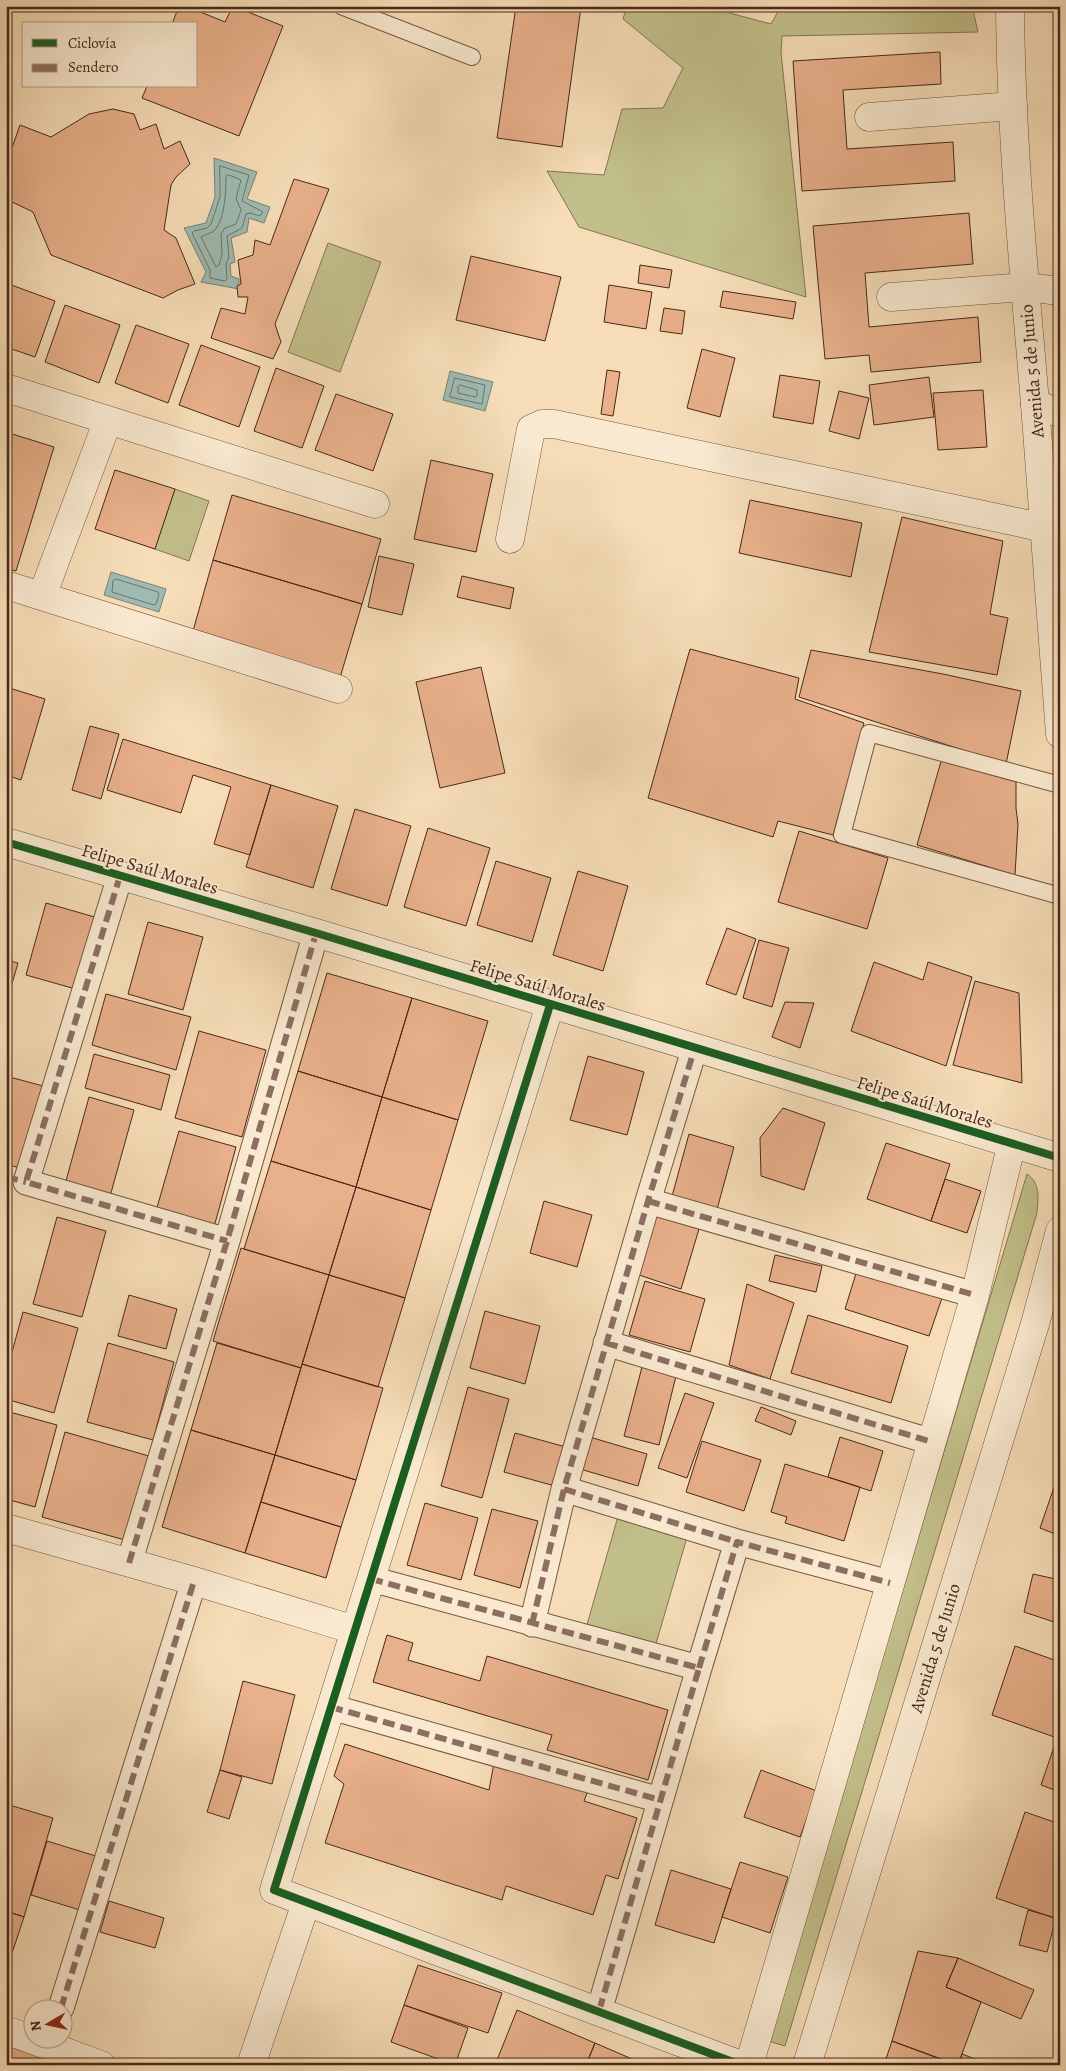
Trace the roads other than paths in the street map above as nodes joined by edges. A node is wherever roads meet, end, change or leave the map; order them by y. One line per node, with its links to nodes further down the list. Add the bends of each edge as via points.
1 (340, 6): 3 (lane)
2 (1010, 6): 4 (street, Avenida 5 de Junio)
3 (472, 57)
4 (1013, 106): 5 (street); 6 (street, Avenida 5 de Junio)
5 (869, 117)
6 (1025, 287): 7 (street); 8 (street); 10 (street, Avenida 5 de Junio)
7 (1060, 291)
8 (891, 297)
9 (6, 388): 12 (street)
10 (1035, 404): 11 (street); 14 (street, Avenida 5 de Junio)
11 (1060, 413)
12 (108, 420): 13 (street); 17 (street)
13 (375, 504)
14 (1045, 528): 15 (street, via 542,424 531,429); 19 (street, Avenida 5 de Junio)
15 (510, 539)
16 (6, 585): 17 (street)
17 (42, 596): 18 (street)
18 (338, 689)
19 (1060, 734)
20 (1060, 785): 23 (lane, via 869,733 842,835)
21 (6, 842): 22 (street, Felipe Saúl Morales)
22 (120, 876): 24 (street, Felipe Saúl Morales); 29 (street)
23 (1060, 896)
24 (316, 933): 25 (street, Felipe Saúl Morales); 32 (street)
25 (550, 1005): 26 (street, Felipe Saúl Morales); 40 (street)
26 (695, 1047): 27 (street, Felipe Saúl Morales); 30 (street)
27 (1012, 1144): 28 (street, Felipe Saúl Morales); 33 (street)
28 (1060, 1158)
29 (16, 1179): 32 (street)
30 (648, 1201): 33 (street); 34 (street)
31 (1060, 1231): 58 (street, Avenida 5 de Junio, via 1032,1333)
32 (227, 1241): 39 (street)
33 (975, 1295): 35 (street)
34 (606, 1343): 35 (street); 36 (street)
35 (932, 1442): 42 (street)
36 (564, 1488): 38 (street); 43 (street)
37 (8, 1534): 39 (street)
38 (737, 1542): 42 (street); 45 (street)
39 (129, 1563): 41 (street)
40 (371, 1579): 43 (street); 44 (street)
41 (194, 1581): 44 (street); 49 (street)
42 (890, 1583): 57 (street)
43 (532, 1624): 45 (street, via 584,1635)
44 (355, 1630): 46 (street)
45 (700, 1668): 47 (street)
46 (331, 1707): 47 (street); 48 (street, via 274,1890)
47 (660, 1800): 50 (street)
48 (306, 1903): 50 (street); 55 (street)
49 (64, 1998)
50 (599, 2010): 56 (street)
51 (6, 2030): 52 (street)
52 (22, 2034)
53 (63, 2048): 54 (street)
54 (101, 2065)
55 (251, 2065)
56 (741, 2065)
57 (749, 2065)
58 (807, 2065)

